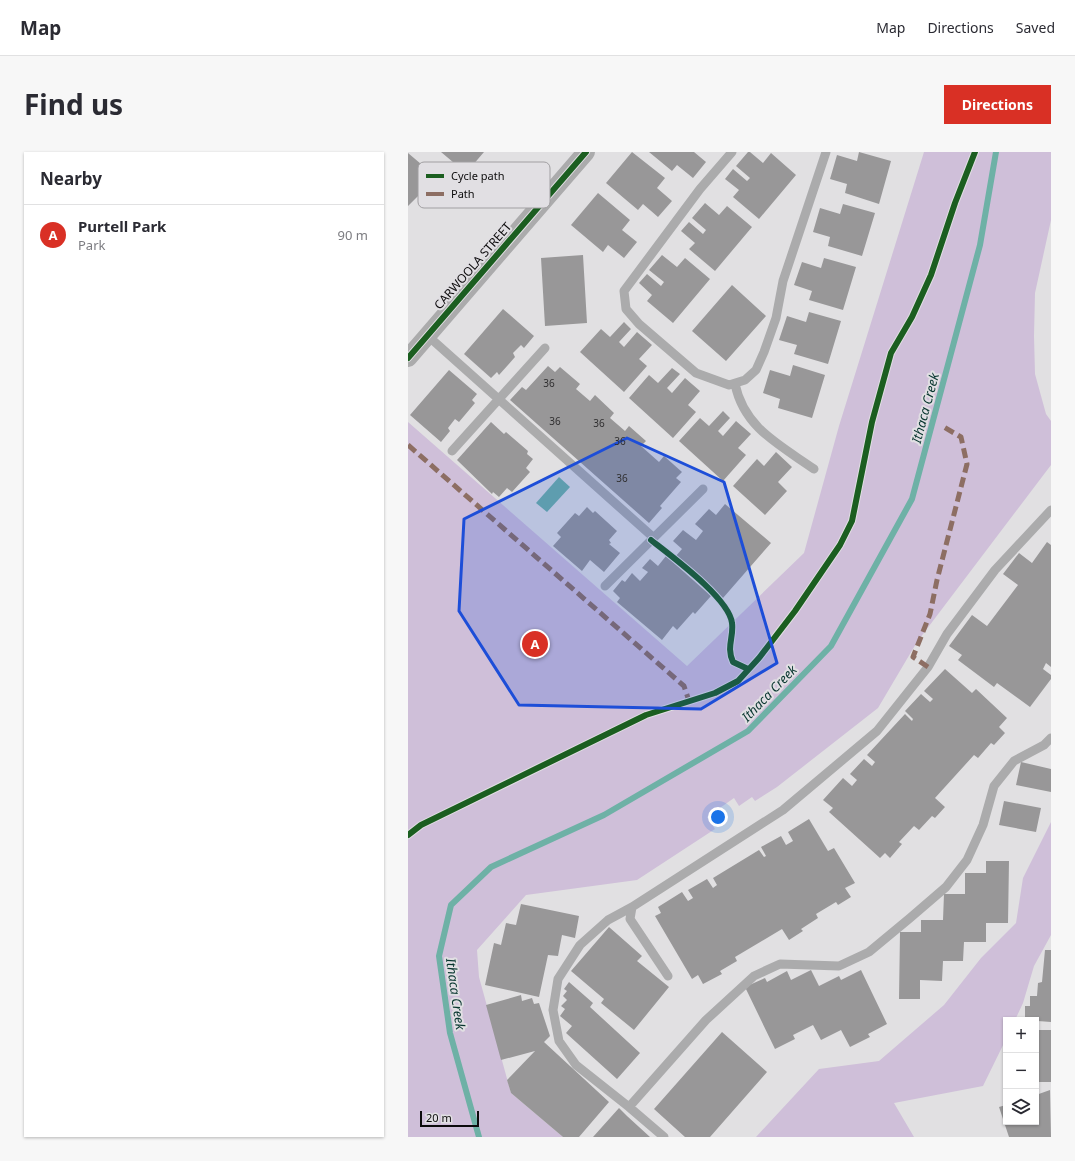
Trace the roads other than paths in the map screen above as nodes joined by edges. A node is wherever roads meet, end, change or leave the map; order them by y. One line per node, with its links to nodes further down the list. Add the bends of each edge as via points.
1 (586, 152): 4 (street, CARWOOLA STREET)
2 (732, 152): 9 (lane, via 700,189 624,290 626,309 639,324 696,373 729,385)
3 (826, 152): 9 (lane, via 783,282 776,318 764,352 756,370 745,380)
4 (550, 194)
5 (538, 208): 6 (street, CARWOOLA STREET)
6 (428, 336): 8 (street, CARWOOLA STREET); 10 (lane)
7 (545, 348): 10 (lane)
8 (408, 358)
9 (735, 384): 12 (lane, via 745,412 757,428)
10 (499, 399): 11 (lane); 15 (lane)
11 (452, 451)
12 (814, 469)
13 (703, 489): 15 (lane)
14 (1051, 510): 18 (lane, via 996,570 947,634 928,667 877,731 783,810)
15 (654, 538): 16 (lane)
16 (605, 586)
17 (1051, 738): 20 (lane, via 1044,745 1014,761 994,786 983,825 967,860 946,887 869,952 838,966 780,964 754,976 706,1020)
18 (632, 907): 19 (lane, via 630,919); 20 (lane, via 608,920 580,945 558,979 553,1010 559,1041 576,1065)
19 (668, 976)
20 (629, 1107): 21 (lane)
21 (664, 1137)

